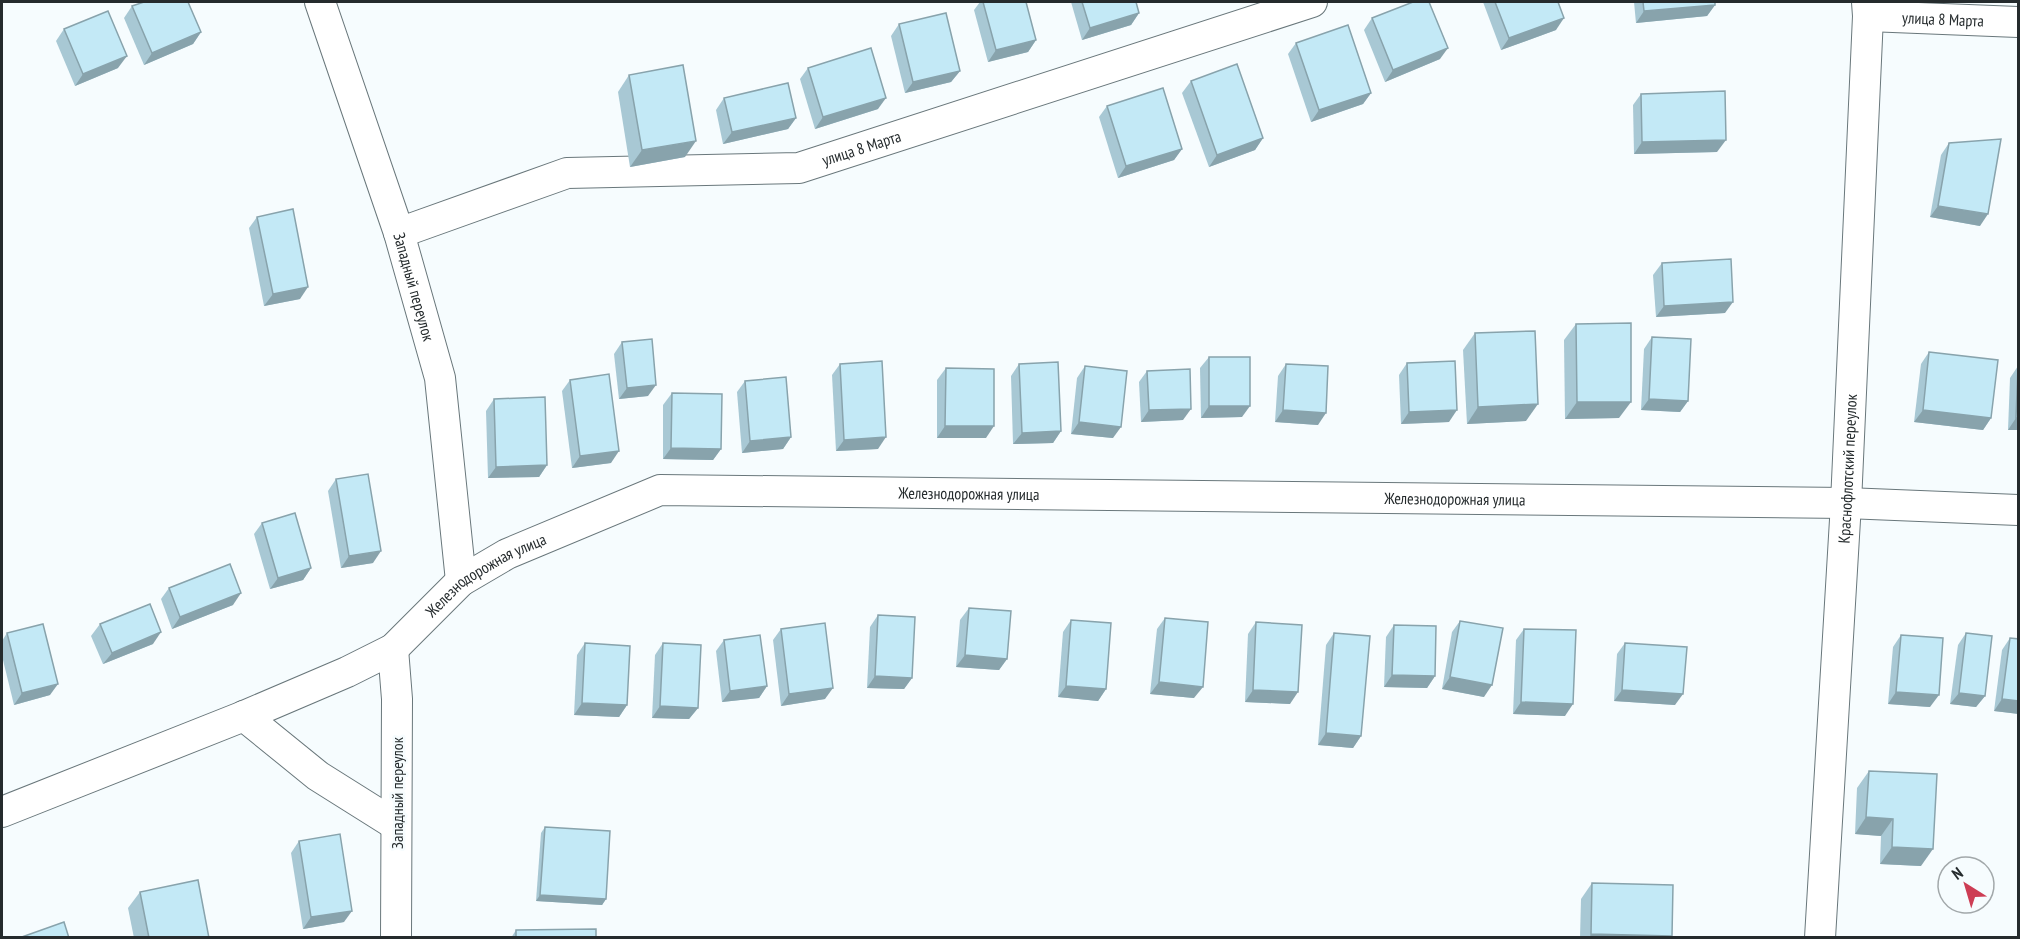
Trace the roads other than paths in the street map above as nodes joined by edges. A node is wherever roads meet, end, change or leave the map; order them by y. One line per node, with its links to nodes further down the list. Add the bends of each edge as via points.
1 (320, 2): 5 (street, Западный переулок)
2 (1312, 2): 5 (street, улица 8 Марта, via 799,168 567,173)
3 (1868, 9): 4 (street, улица 8 Марта); 6 (street, Краснофлотский переулок)
4 (2019, 22)
5 (399, 233): 8 (street, Западный переулок, via 440,378)
6 (1846, 503): 7 (street, Железнодорожная улица); 8 (street, Железнодорожная улица, via 660,490 507,554); 14 (street, Краснофлотский переулок)
7 (2019, 510)
8 (461, 581): 9 (street, Железнодорожная улица)
9 (393, 649): 10 (street, Железнодорожная улица); 12 (street, Западный переулок, via 397,699)
10 (244, 716): 11 (street, Железнодорожная улица); 12 (street, via 318,776)
11 (2, 812)
12 (396, 825): 13 (street, Западный переулок)
13 (396, 938)
14 (1820, 938)

